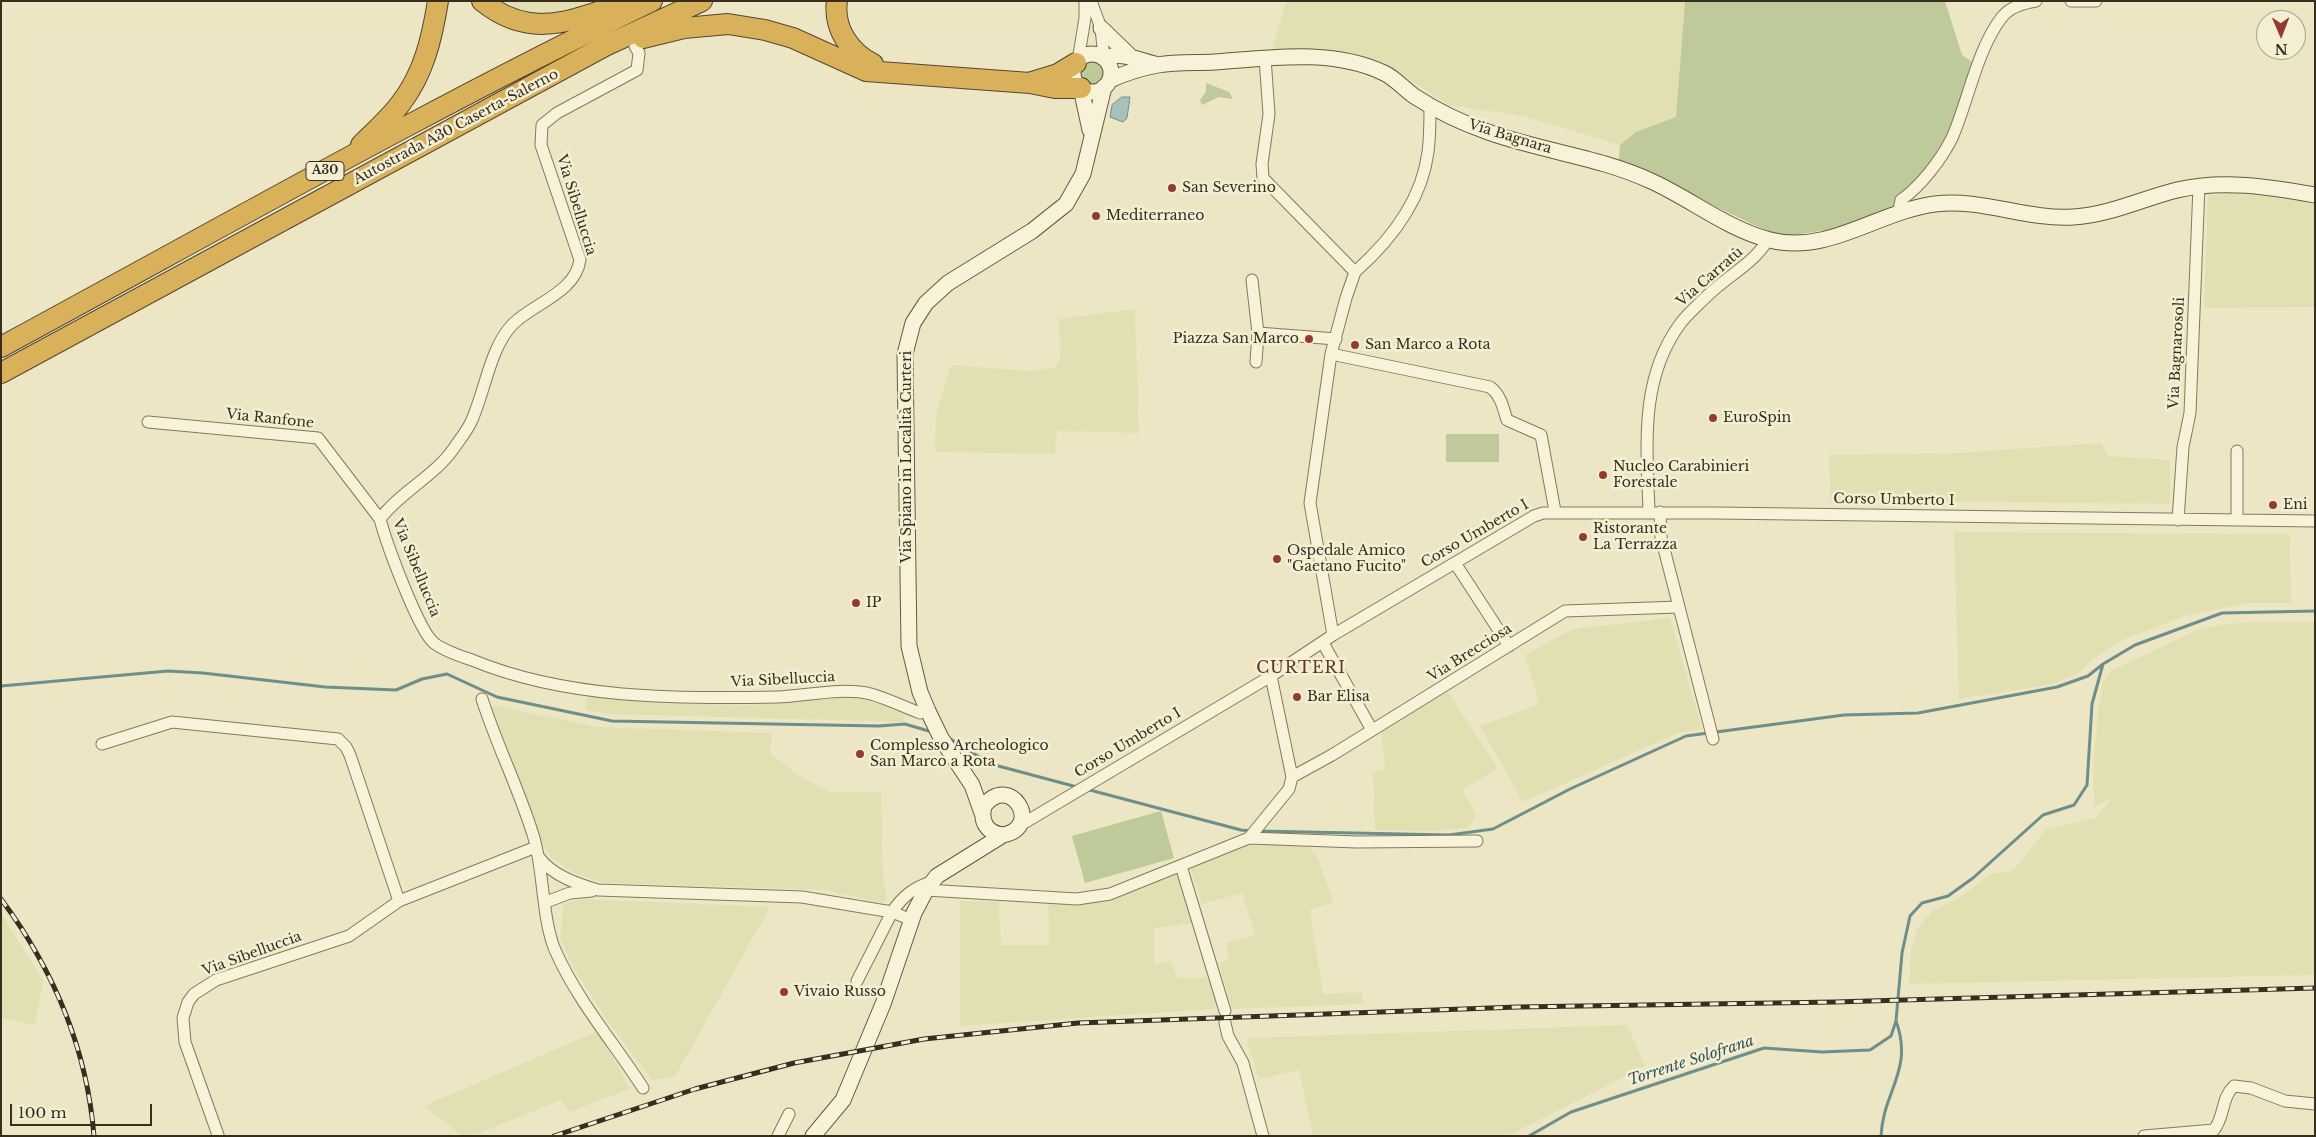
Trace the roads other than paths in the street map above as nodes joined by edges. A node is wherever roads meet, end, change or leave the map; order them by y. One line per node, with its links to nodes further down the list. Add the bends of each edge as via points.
1 (438, 1): 28 (highway, via 428,51 415,80 401,104)
2 (482, 1): 11 (highway, via 511,18 542,25 579,18)
3 (652, 1): 28 (highway, Autostrada A30 Caserta-Salerno / A30)
4 (702, 1): 13 (highway, Autostrada A30 Caserta-Salerno / A30)
5 (837, 1): 20 (highway, via 839,24 859,58)
6 (1085, 1): 18 (street)
7 (1091, 1): 12 (street)
8 (2036, 1): 31 (street, via 2020,4 2002,16 1978,66 1951,140 1917,189 1901,200)
9 (2071, 1): 10 (street)
10 (2096, 1)
11 (619, 2)
12 (1101, 28): 15 (main road); 16 (street)
13 (605, 46): 20 (highway, via 684,28 728,24 793,38 866,71); 40 (highway, Autostrada A30 Caserta-Salerno / A30)
14 (635, 46): 45 (street, Via Sibelluccia, via 637,70 557,113 542,125 541,145 580,260 578,273 559,292 514,324 502,338 470,423 452,451 389,507)
15 (1129, 55): 16 (main road, Via Bagnara, via 1115,54); 19 (main road, Via Bagnara)
16 (1104, 58): 18 (main road, via 1093,54); 22 (main road, via 1111,70)
17 (1265, 58): 19 (main road, Via Bagnara); 25 (main road, Via Bagnara, via 1322,58 1363,66 1385,74); 33 (street, via 1269,114 1263,178)
18 (1077, 62): 21 (highway, via 1058,74); 24 (main road, via 1074,78)
19 (1159, 65): 22 (main road, Via Bagnara, via 1128,72)
20 (893, 74): 21 (highway)
21 (1030, 83): 23 (highway)
22 (1107, 84): 24 (main road, via 1093,92); 27 (main road, Via Spiano in Località Curteri)
23 (1055, 88): 24 (highway); 26 (main road, via 1074,100)
24 (1081, 88): 26 (main road, Via Spiano in Località Curteri)
25 (1430, 105): 32 (main road, Via Bagnara, via 1488,132 1606,164 1652,181); 33 (street, via 1428,151 1416,196 1386,241)
26 (1088, 118): 27 (main road, Via Spiano in Località Curteri)
27 (1092, 136): 56 (main road, Via Spiano in Località Curteri, via 1083,174 1066,204 1032,231 948,283 926,303 913,323 904,354 909,646)
28 (348, 158): 37 (highway, Autostrada A30 Caserta-Salerno / A30)
29 (2199, 186): 30 (main road, Via Bagnara, via 2255,185); 31 (main road, Via Bagnara, via 2176,190 2102,214 2072,217 1951,202 1931,204); 46 (street, Via Bagnarosoli, via 2190,413 2183,447)
30 (2315, 194)
31 (1898, 215): 32 (main road, Via Bagnara, via 1816,241 1792,244)
32 (1768, 240): 44 (street, Via Carratù, via 1758,255 1710,293 1680,323 1662,356 1650,396 1646,430)
33 (1355, 272): 36 (street)
34 (1252, 280): 35 (street)
35 (1258, 333): 36 (street); 39 (street)
36 (1336, 339): 38 (street)
37 (1, 347)
38 (1331, 354): 43 (street, via 1490,388 1498,395 1507,420 1541,435); 51 (street, via 1310,503)
39 (1256, 362)
40 (1, 373)
41 (148, 422): 45 (street, Via Ranfone, via 318,438)
42 (2237, 451): 47 (street)
43 (1555, 511): 44 (street, Corso Umberto I); 49 (street, Corso Umberto I, via 1534,516)
44 (1655, 512): 46 (street, Corso Umberto I); 50 (street, Via Carratù)
45 (380, 519): 56 (street, Via Sibelluccia, via 426,635 434,644 491,669 538,681 616,693 740,698 851,692 871,694 920,712)
46 (2178, 520): 47 (street, Corso Umberto I)
47 (2237, 520): 48 (street, Corso Umberto I)
48 (2315, 521)
49 (1454, 563): 51 (street, Corso Umberto I); 53 (street)
50 (1678, 607): 53 (street, Via Brecciosa, via 1565,611); 58 (street, Via Carratù)
51 (1333, 634): 52 (street, Corso Umberto I)
52 (1323, 643): 54 (street, Corso Umberto I); 57 (street)
53 (1508, 646): 57 (street, Via Brecciosa)
54 (1271, 676): 60 (street); 64 (street, Corso Umberto I)
55 (482, 699): 70 (street)
56 (928, 711): 61 (main road, Via Spiano in Località Curteri, via 941,738)
57 (1372, 730): 60 (street, Via Brecciosa)
58 (1713, 739)
59 (102, 744): 75 (street, via 172,722 338,739 350,755)
60 (1292, 777): 68 (street, via 1289,789)
61 (972, 785): 62 (main road, Via Spiano in Località Curteri); 65 (main road, Via Spiano in Località Curteri)
62 (994, 797): 63 (main road, via 1008,796); 65 (main road, via 984,806)
63 (1021, 808): 64 (street); 66 (main road)
64 (1041, 813): 66 (street, Corso Umberto I)
65 (984, 820): 67 (main road, via 990,831); 71 (main road)
66 (1019, 826): 67 (main road, via 1010,834)
67 (1003, 835): 71 (main road)
68 (1251, 836): 69 (street, via 1357,842); 72 (street)
69 (1477, 841)
70 (537, 850): 74 (street, via 545,865 578,884); 75 (street, Via Sibelluccia); 76 (street)
71 (978, 851): 73 (main road)
72 (1181, 866): 73 (street, via 1110,894 1077,899); 86 (street, via 1228,1036 1243,1064)
73 (928, 886): 77 (street, via 914,888); 78 (main road)
74 (598, 890): 76 (street, via 570,893); 77 (street, via 802,897)
75 (399, 901): 83 (street, Via Sibelluccia, via 349,936 216,980 194,994 184,1018 185,1042)
76 (546, 902): 80 (street, via 550,933 562,965)
77 (892, 912): 78 (street); 79 (street)
78 (912, 920): 85 (main road, via 854,1077 843,1100)
79 (857, 981)
80 (643, 1088)
81 (2315, 1104): 87 (street, via 2285,1101 2251,1088 2234,1086 2227,1092 2220,1123 2214,1130)
82 (789, 1114): 84 (street)
83 (221, 1135)
84 (778, 1136)
85 (813, 1136)
86 (1262, 1136)
87 (2144, 1136)

